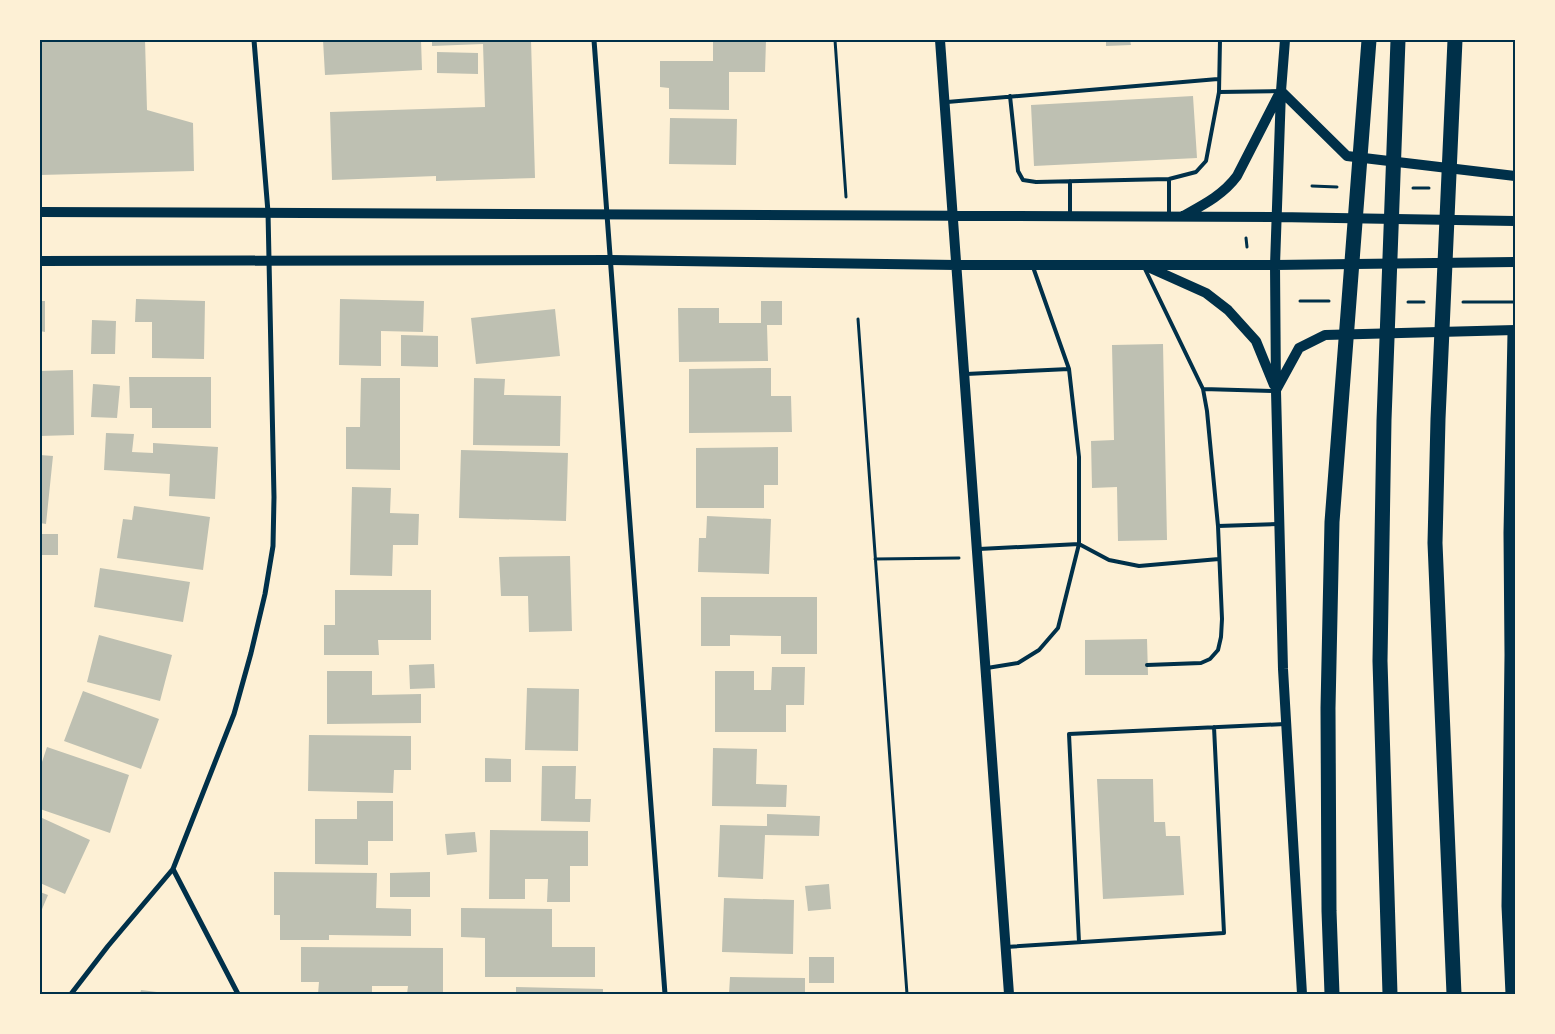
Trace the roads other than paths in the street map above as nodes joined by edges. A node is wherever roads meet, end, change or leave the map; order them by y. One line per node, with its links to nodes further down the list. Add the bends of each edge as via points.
1 (254, 40): 18 (street)
2 (594, 40): 19 (street)
3 (940, 40): 13 (main road)
4 (1220, 40): 9 (lane)
5 (1285, 40): 10 (main road)
6 (1398, 40): 58 (highway, via 1384,420 1380,661)
7 (1455, 40): 59 (highway, via 1435,543)
8 (1368, 47): 57 (highway, via 1332,522 1328,708)
9 (1218, 79): 11 (lane); 12 (lane)
10 (1281, 91): 11 (lane); 14 (main road, via 1347,156); 23 (main road, via 1232,184); 24 (main road)
11 (1219, 92): 15 (lane, via 1206,161 1196,172)
12 (1010, 96): 13 (lane); 16 (lane, via 1018,171 1023,180)
13 (944, 102): 20 (main road)
14 (1515, 176)
15 (1169, 179): 16 (lane); 22 (lane)
16 (1070, 181): 21 (lane)
17 (40, 212): 18 (main road)
18 (268, 212): 19 (main road); 26 (street)
19 (606, 213): 20 (main road); 27 (street)
20 (953, 216): 21 (main road); 30 (main road)
21 (1070, 216): 22 (main road)
22 (1169, 216): 23 (main road)
23 (1182, 217): 24 (main road)
24 (1277, 217): 25 (main road); 33 (main road)
25 (1515, 221)
26 (269, 260): 27 (main road); 28 (main road); 49 (street, via 273,546 265,594 234,714)
27 (611, 260): 30 (main road); 54 (street)
28 (40, 261)
29 (1515, 262): 33 (main road)
30 (956, 265): 31 (main road); 36 (main road)
31 (1032, 265): 32 (main road); 35 (lane)
32 (1143, 265): 33 (main road); 37 (lane); 38 (main road, via 1206,293 1228,310 1256,341)
33 (1276, 265): 38 (main road)
34 (1515, 332): 38 (main road, via 1325,335 1299,348); 41 (highway)
35 (1069, 370): 36 (lane); 42 (lane, via 1079,457)
36 (964, 374): 43 (main road)
37 (1202, 389): 38 (lane); 40 (lane)
38 (1276, 390): 39 (main road)
39 (1279, 524): 40 (lane); 47 (main road)
40 (1218, 526): 44 (lane)
41 (1513, 539): 60 (highway, via 1509,906)
42 (1079, 544): 43 (lane); 44 (lane, via 1109,560 1140,566); 46 (lane, via 1058,628 1038,650 1018,663)
43 (977, 554): 46 (main road)
44 (1219, 559): 45 (lane, via 1222,619 1218,650 1201,663)
45 (1147, 665)
46 (985, 668): 51 (main road)
47 (1286, 724): 48 (lane); 56 (main road)
48 (1214, 726): 50 (lane, via 1224,933); 50 (lane, via 1069,734)
49 (173, 869): 52 (street); 53 (street)
50 (1079, 942): 51 (lane)
51 (1006, 947): 55 (main road)
52 (71, 994)
53 (238, 994)
54 (665, 994)
55 (1009, 994)
56 (1302, 994)
57 (1332, 994)
58 (1390, 994)
59 (1454, 994)
60 (1513, 994)

